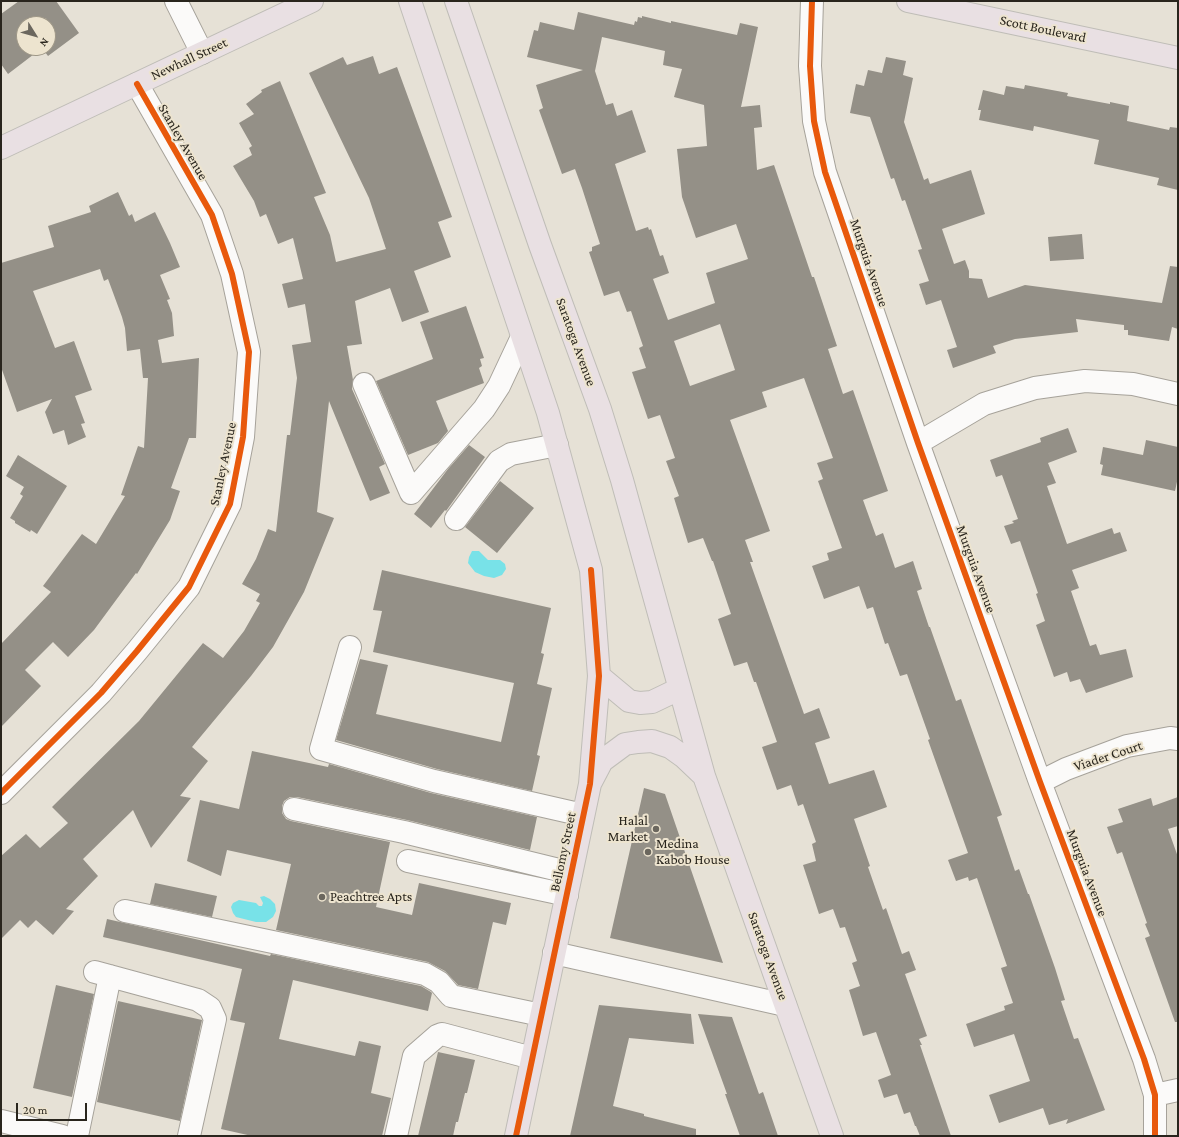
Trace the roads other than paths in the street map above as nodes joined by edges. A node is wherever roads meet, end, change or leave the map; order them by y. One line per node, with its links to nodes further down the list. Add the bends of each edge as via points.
1 (176, 1): 7 (street)
2 (312, 1): 7 (main road, Newhall Street)
3 (410, 1): 11 (main road)
4 (456, 1): 19 (main road, Saratoga Avenue, via 600,409)
5 (812, 1): 14 (street, Murguia Avenue, via 810,66 813,113 825,172)
6 (908, 1): 8 (main road, Scott Boulevard)
7 (202, 53): 9 (main road, Newhall Street)
8 (1178, 58)
9 (136, 84): 10 (main road, Newhall Street); 24 (street, Stanley Avenue, via 212,215 232,274 249,352 243,437 230,504 189,587 138,652 101,693)
10 (1, 148)
11 (522, 337): 12 (street, via 499,386 484,409 411,493); 15 (main road)
12 (364, 384)
13 (1178, 394): 14 (street, via 1134,384 1085,381 1035,388 984,404)
14 (918, 443): 22 (street, Murguia Avenue)
15 (557, 445): 16 (street, via 511,454 499,461); 18 (main road, Bellomy Street, via 591,570)
16 (456, 519)
17 (350, 646): 26 (street, via 321,749 434,780)
18 (599, 676): 19 (main road, via 628,701 640,704 652,702); 23 (main road, Bellomy Street)
19 (679, 689): 21 (main road, Saratoga Avenue)
20 (1178, 738): 22 (street, Viader Court, via 1127,746 1066,769)
21 (704, 776): 23 (main road, Saratoga Avenue, via 670,747 652,741 625,744 602,761); 32 (main road, Saratoga Avenue)
22 (1040, 782): 36 (street, Murguia Avenue, via 1144,1059)
23 (590, 784): 26 (main road, Bellomy Street)
24 (1, 793)
25 (294, 809): 28 (street, via 404,832)
26 (583, 815): 28 (main road, Bellomy Street)
27 (408, 861): 29 (street)
28 (571, 873): 29 (main road, Bellomy Street)
29 (567, 895): 31 (main road, Bellomy Street)
30 (125, 911): 33 (street, via 425,974 439,982 451,996)
31 (554, 953): 32 (street); 33 (main road, Bellomy Street)
32 (785, 1005): 43 (main road, Saratoga Avenue)
33 (541, 1015): 34 (main road, Bellomy Street)
34 (532, 1058): 41 (street, via 442,1034 437,1036 414,1056); 42 (main road, Bellomy Street)
35 (1178, 1090): 36 (street)
36 (1155, 1095): 44 (street, Murguia Avenue)
37 (1, 1121): 38 (street)
38 (62, 1136)
39 (77, 1136): 40 (street, via 102,974 198,1000 210,1008 215,1019)
40 (189, 1136)
41 (396, 1136)
42 (516, 1136)
43 (832, 1136)
44 (1155, 1136)

